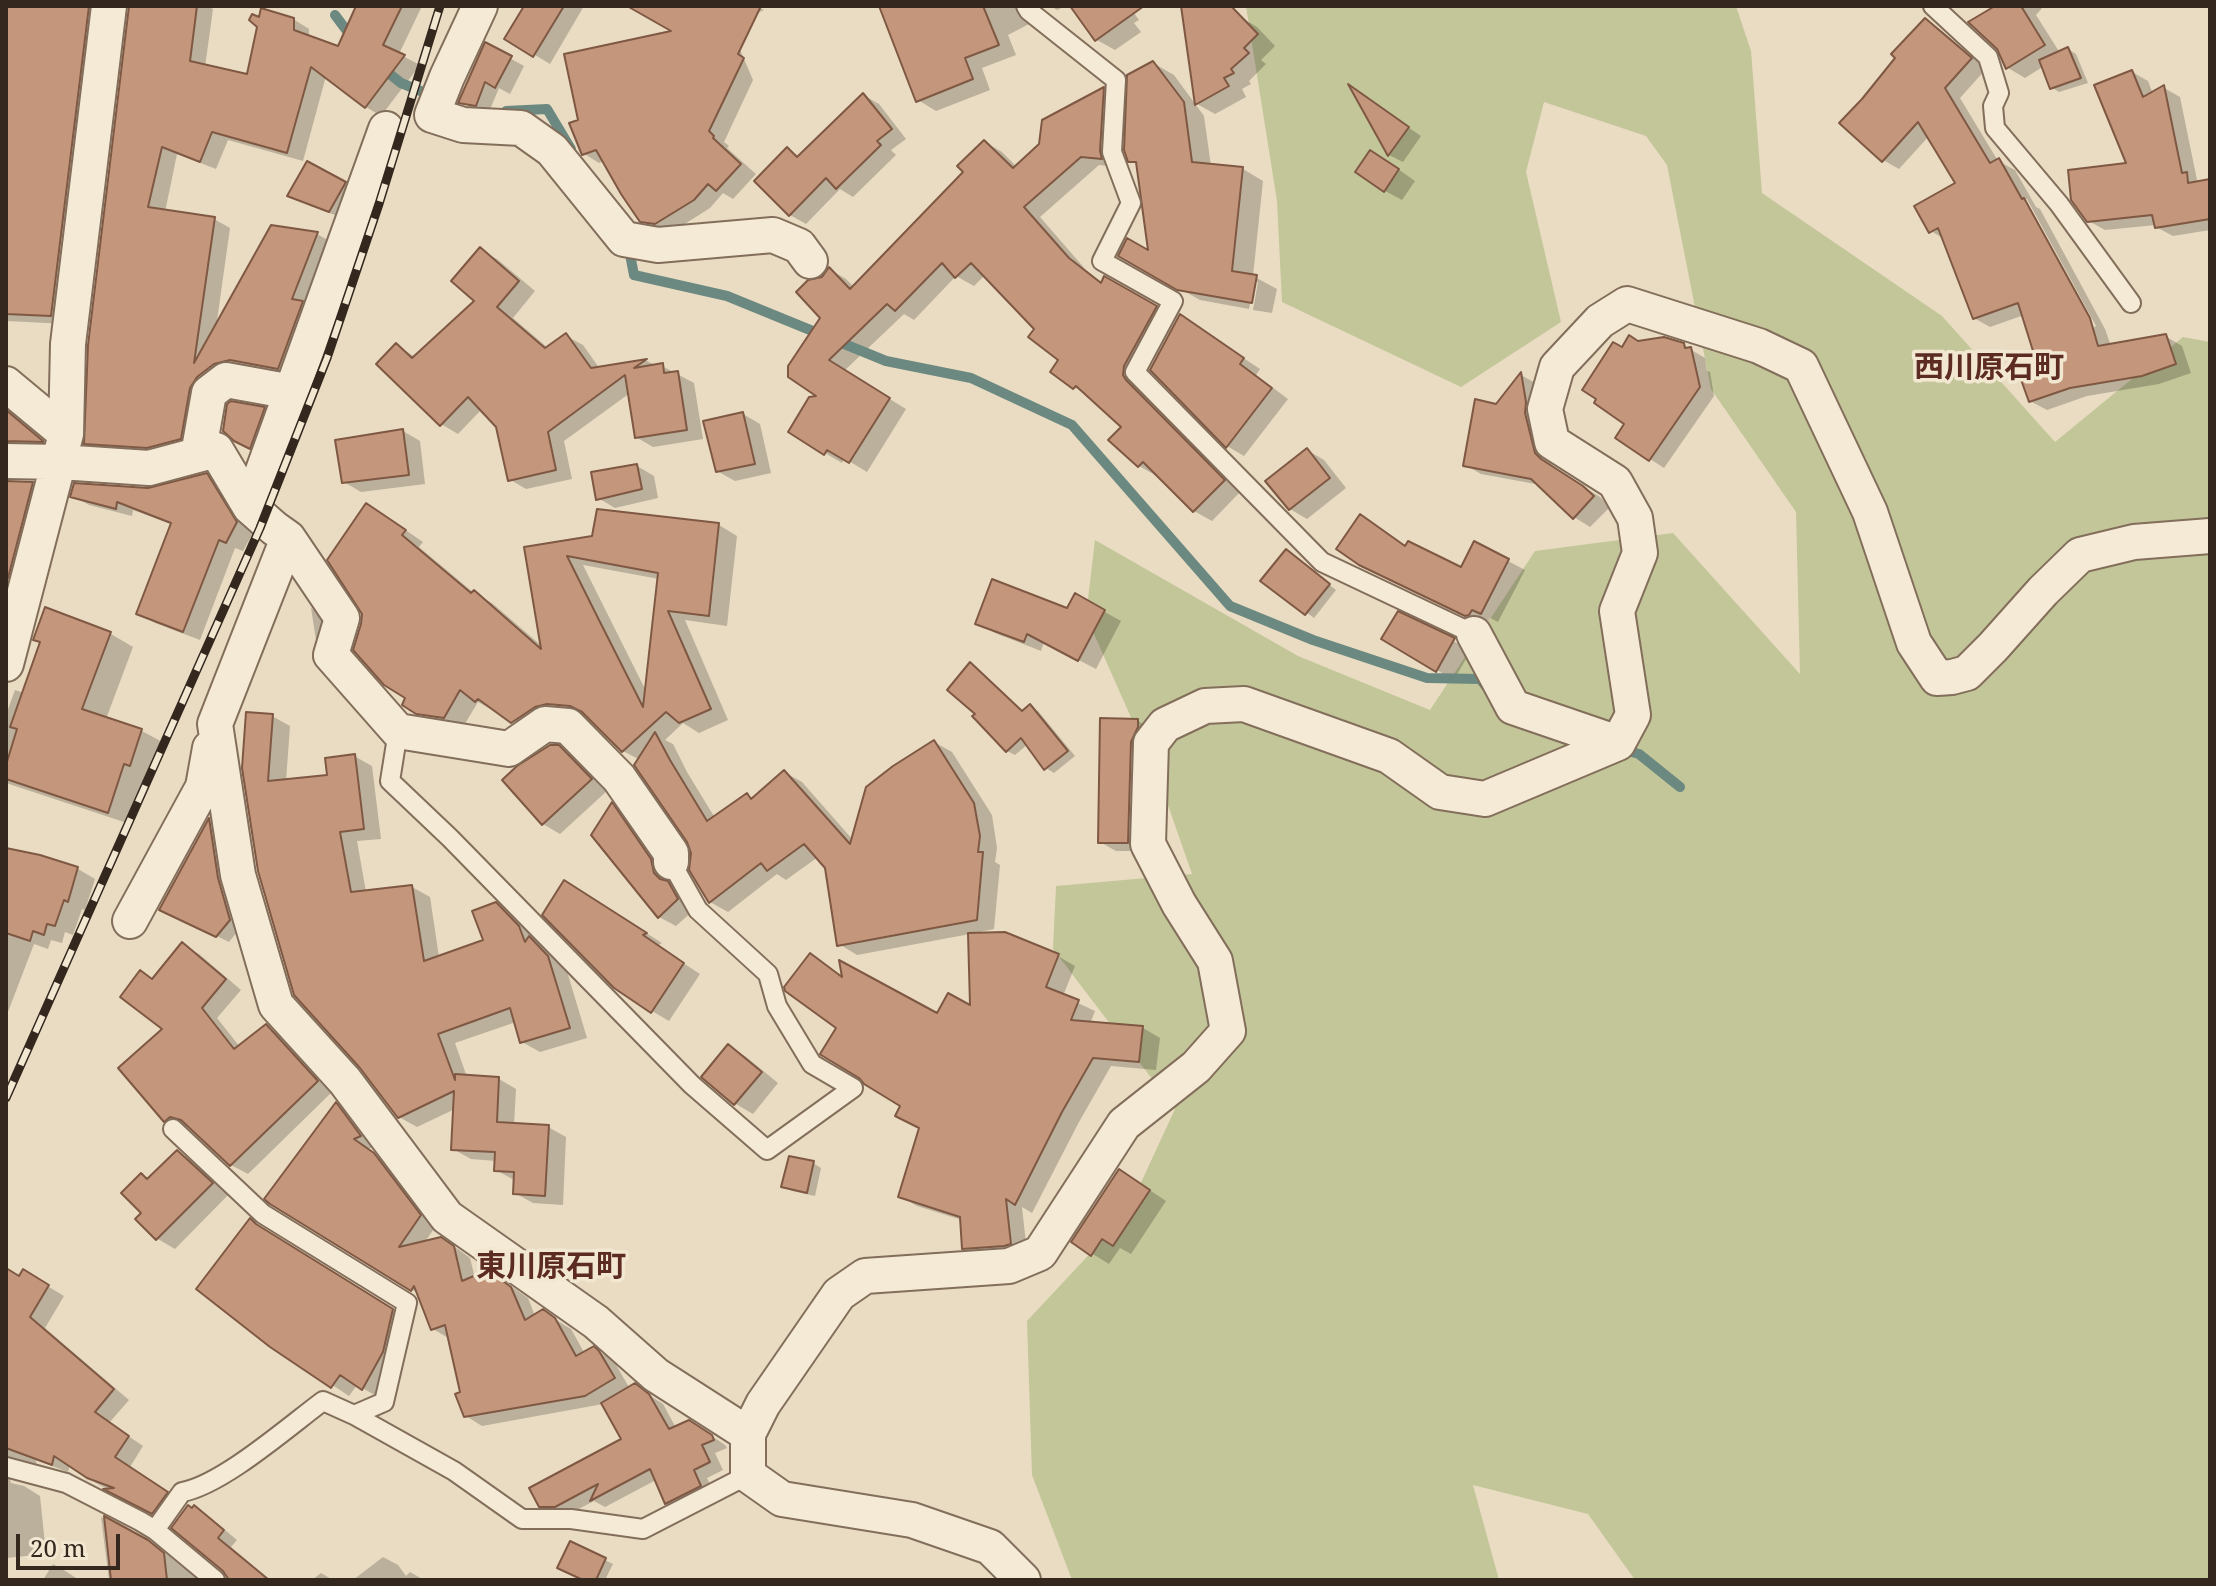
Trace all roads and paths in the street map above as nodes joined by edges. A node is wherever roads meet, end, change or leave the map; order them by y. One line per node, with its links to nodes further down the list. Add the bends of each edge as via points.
1 (109, 6): 10 (street, via 68,344)
2 (480, 6): 6 (street, via 432,115 463,125 521,128 552,150 624,239 658,245 773,235 799,246)
3 (1026, 6): 16 (lane, via 1116,80 1112,152 1131,203 1102,261 1173,301 1135,372 1322,562)
4 (1933, 6): 7 (lane, via 1988,57 1999,93 1993,106 1995,128)
5 (386, 129): 9 (street)
6 (810, 261)
7 (2131, 303)
8 (6, 384): 10 (street)
9 (292, 392): 11 (street, via 226,380 209,393); 13 (street)
10 (63, 448): 11 (street, via 149,468); 12 (street); 17 (street)
11 (198, 455): 13 (street, via 216,450)
12 (6, 461)
13 (250, 507): 15 (street)
14 (2210, 536): 20 (street, via 2134,542 2080,555 1967,673 1937,678 1914,643 1870,512 1801,366 1759,346 1627,304 1600,321 1557,367 1545,409 1552,442 1615,482 1635,518 1640,553 1617,611 1633,715)
15 (288, 538): 18 (street); 19 (street, via 342,618 331,655)
16 (1474, 634): 20 (street, via 1513,707)
17 (6, 664)
18 (215, 724): 22 (street, via 203,787); 25 (street, via 238,875 276,1005 345,1081 447,1217 596,1322 656,1375)
19 (398, 731): 21 (street, via 509,749 545,724 568,726 619,778 671,853); 21 (lane, via 390,781 692,1085 767,1150 853,1088 812,1064 777,1006 768,974 698,910)
20 (1618, 743): 25 (street, via 1485,799 1440,792 1389,756 1244,704 1205,706 1165,725 1151,743 1148,844 1215,961 1228,1031 1196,1067 1124,1124 1040,1253 1009,1266 865,1276 839,1294)
21 (671, 862)
22 (130, 921)
23 (173, 1129): 24 (lane, via 263,1214 407,1303 384,1402)
24 (354, 1415): 27 (lane, via 454,1471 522,1519 571,1519 643,1529); 28 (lane, via 323,1401 240,1463 182,1492)
25 (748, 1434): 27 (street)
26 (6, 1467): 28 (lane, via 66,1483)
27 (748, 1475): 30 (street, via 782,1499 912,1520 990,1547)
28 (155, 1530): 29 (lane)
29 (215, 1580)
30 (1023, 1580)

